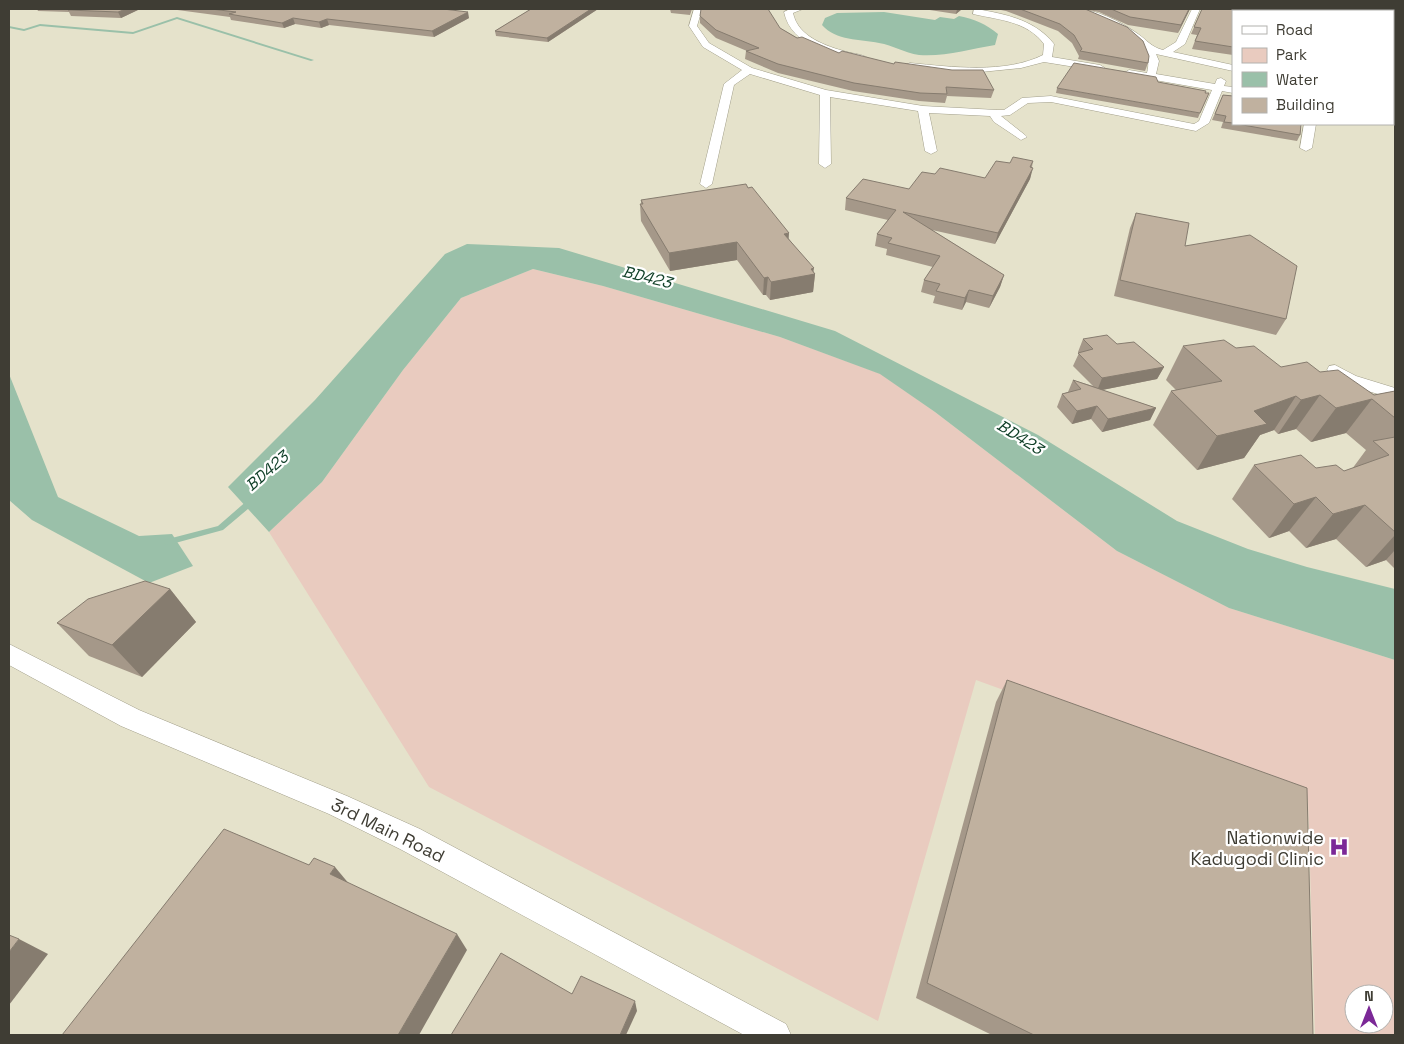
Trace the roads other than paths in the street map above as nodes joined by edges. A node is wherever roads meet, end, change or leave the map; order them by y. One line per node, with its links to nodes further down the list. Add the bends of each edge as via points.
1 (698, 9): 15 (street, via 693,26 702,40)
2 (799, 9): 11 (street, via 783,11 792,26 810,40 837,52)
3 (979, 9): 10 (street, via 976,12 1010,20 1036,31 1046,39 1050,48)
4 (1077, 9): 7 (street)
5 (1196, 9): 9 (street, via 1180,44)
6 (1112, 13): 7 (street)
7 (1101, 17): 8 (street)
8 (1150, 50): 9 (street); 16 (street, via 1154,59)
9 (1163, 54): 14 (street)
10 (1047, 56): 12 (street); 13 (street, via 1005,66 973,69); 16 (street)
11 (872, 60)
12 (1106, 61)
13 (896, 64)
14 (1232, 68)
15 (749, 70): 20 (street); 28 (street, via 729,84)
16 (1152, 73): 18 (street)
17 (1232, 83): 18 (street)
18 (1219, 84): 19 (street); 22 (street, via 1204,123 1196,128 1051,99 1026,100 1006,113)
19 (1232, 90)
20 (825, 93): 21 (street); 27 (street)
21 (923, 109): 22 (street); 26 (street)
22 (993, 113): 24 (street)
23 (1310, 125): 25 (street)
24 (1022, 137)
25 (1306, 148)
26 (931, 151)
27 (825, 164)
28 (706, 184)
29 (1335, 370): 30 (street, via 1350,380)
30 (1395, 394)
31 (9, 654): 32 (street, 3rd Main Road, via 130,718 338,805 410,839)
32 (762, 1033)

